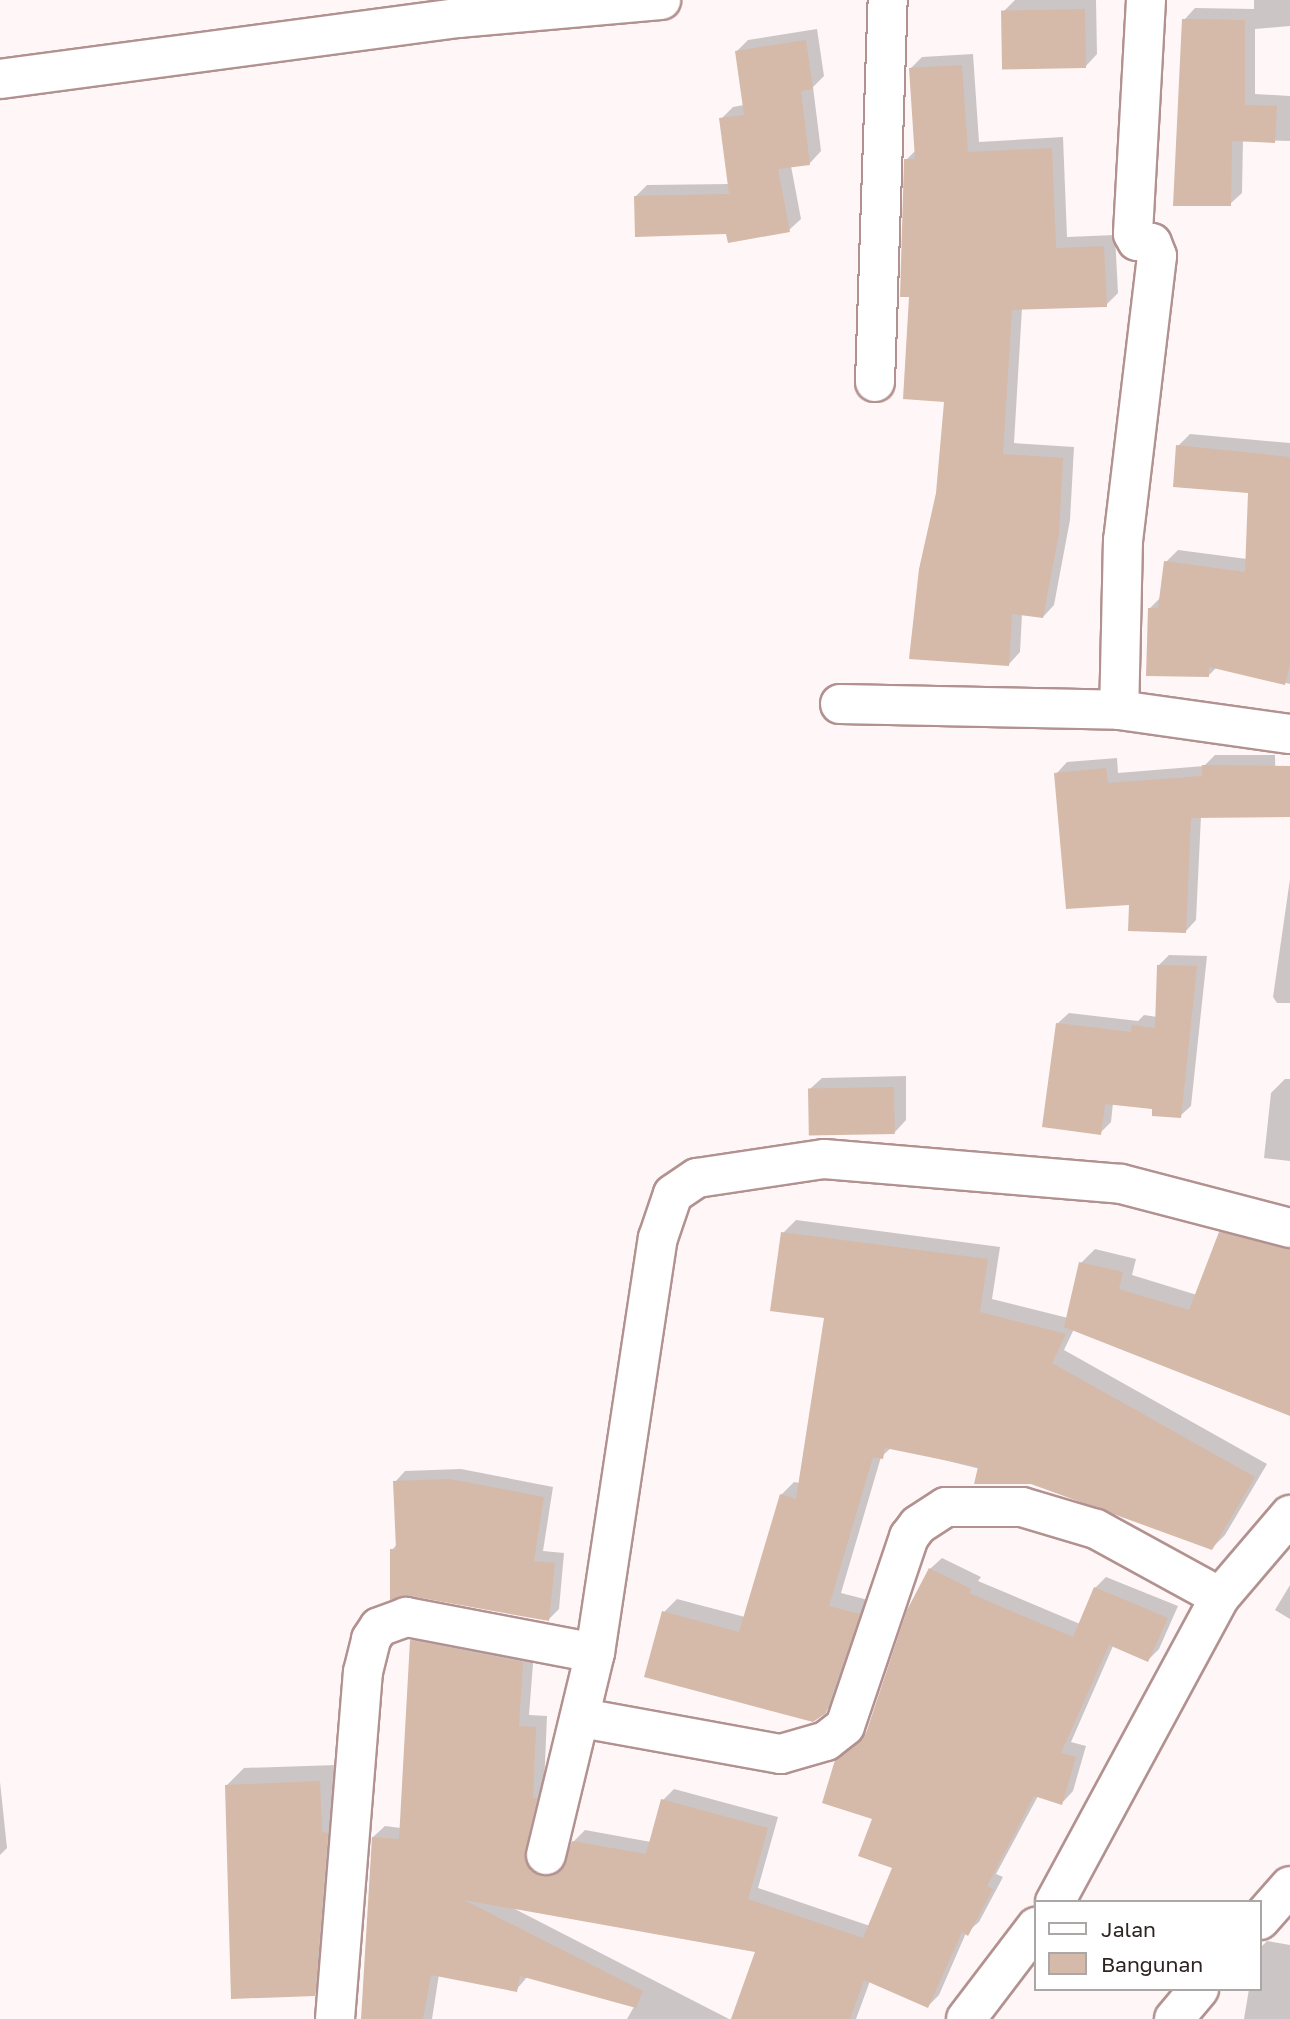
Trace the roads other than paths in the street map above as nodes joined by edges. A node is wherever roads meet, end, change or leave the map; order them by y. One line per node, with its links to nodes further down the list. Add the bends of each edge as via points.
1 (661, 0): 4 (street)
2 (888, 0): 6 (street)
3 (1146, 0): 8 (street, via 1133,234 1136,241 1152,243 1157,256 1123,540)
4 (461, 9): 5 (street)
5 (0, 79)
6 (875, 382)
7 (840, 704): 8 (street)
8 (1119, 710): 9 (street)
9 (1290, 734)
10 (1290, 1228): 13 (street, via 1121,1184 824,1159 697,1178 673,1194 663,1212)
11 (1290, 1515): 12 (street)
12 (1220, 1597): 14 (street, via 1096,1529 1021,1507 946,1507 918,1525 909,1537 845,1726 826,1741 781,1754); 17 (street)
13 (595, 1653): 14 (street); 21 (street, via 407,1617 379,1627 371,1639 363,1672)
14 (582, 1718): 15 (street)
15 (546, 1855)
16 (1290, 1886): 18 (street)
17 (1056, 1900)
18 (1262, 1918)
19 (1034, 1930): 22 (street)
20 (1197, 1991): 23 (street)
21 (335, 2019)
22 (966, 2019)
23 (1174, 2019)

